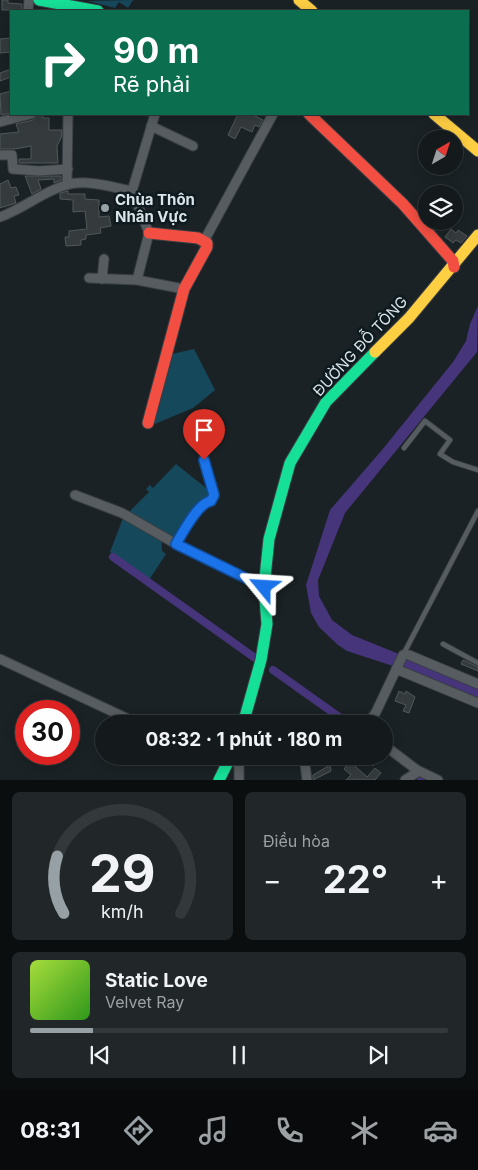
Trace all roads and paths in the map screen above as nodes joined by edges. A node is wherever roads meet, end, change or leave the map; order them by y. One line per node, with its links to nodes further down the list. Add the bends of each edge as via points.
1 (39, 0): 3 (main road)
2 (298, 0): 6 (main road)
3 (58, 1): 4 (main road)
4 (72, 6): 5 (main road)
5 (93, 10)
6 (311, 10)
7 (27, 115): 13 (street)
8 (68, 115): 18 (street)
9 (154, 115): 14 (street)
10 (272, 115): 24 (street)
11 (310, 115): 26 (main road, via 402,204)
12 (435, 115): 16 (main road)
13 (0, 122)
14 (151, 126): 15 (street); 20 (street)
15 (192, 146)
16 (478, 151)
17 (0, 155): 18 (street, via 12,154 13,169)
18 (68, 169): 19 (street)
19 (67, 185): 20 (street, via 84,183); 21 (street)
20 (132, 191): 22 (street)
21 (0, 217)
22 (149, 233): 24 (main road, via 198,238); 29 (street)
23 (478, 235): 26 (main road, ĐƯỜNG ĐỖ TÔNG)
24 (204, 242): 30 (main road, via 207,247)
25 (104, 259): 28 (street)
26 (454, 266): 38 (main road, ĐƯỜNG ĐỖ TÔNG, via 409,318 335,392 301,441 282,486 269,539)
27 (89, 278): 28 (street)
28 (102, 280): 29 (street)
29 (137, 280): 30 (street)
30 (184, 289): 31 (main road)
31 (148, 423)
32 (404, 448): 34 (lane, via 425,421 450,440 440,454)
33 (204, 460): 37 (street, via 215,501 206,502)
34 (478, 470)
35 (75, 496): 37 (street, via 122,513)
36 (478, 511): 40 (lane)
37 (176, 544): 38 (street)
38 (264, 587): 47 (main road, ĐƯỜNG ĐỖ TÔNG, via 266,633)
39 (443, 644): 42 (lane)
40 (406, 655): 43 (street); 44 (street)
41 (0, 659): 46 (street)
42 (478, 663)
43 (396, 668): 45 (street); 48 (street)
44 (478, 684)
45 (478, 702)
46 (121, 715)
47 (246, 715)
48 (374, 715)
49 (393, 752): 53 (street)
50 (227, 765): 54 (main road)
51 (238, 765): 55 (street)
52 (305, 765): 56 (street)
53 (417, 770): 57 (street); 58 (street)
54 (219, 780)
55 (239, 780)
56 (307, 780)
57 (404, 780)
58 (438, 780)

